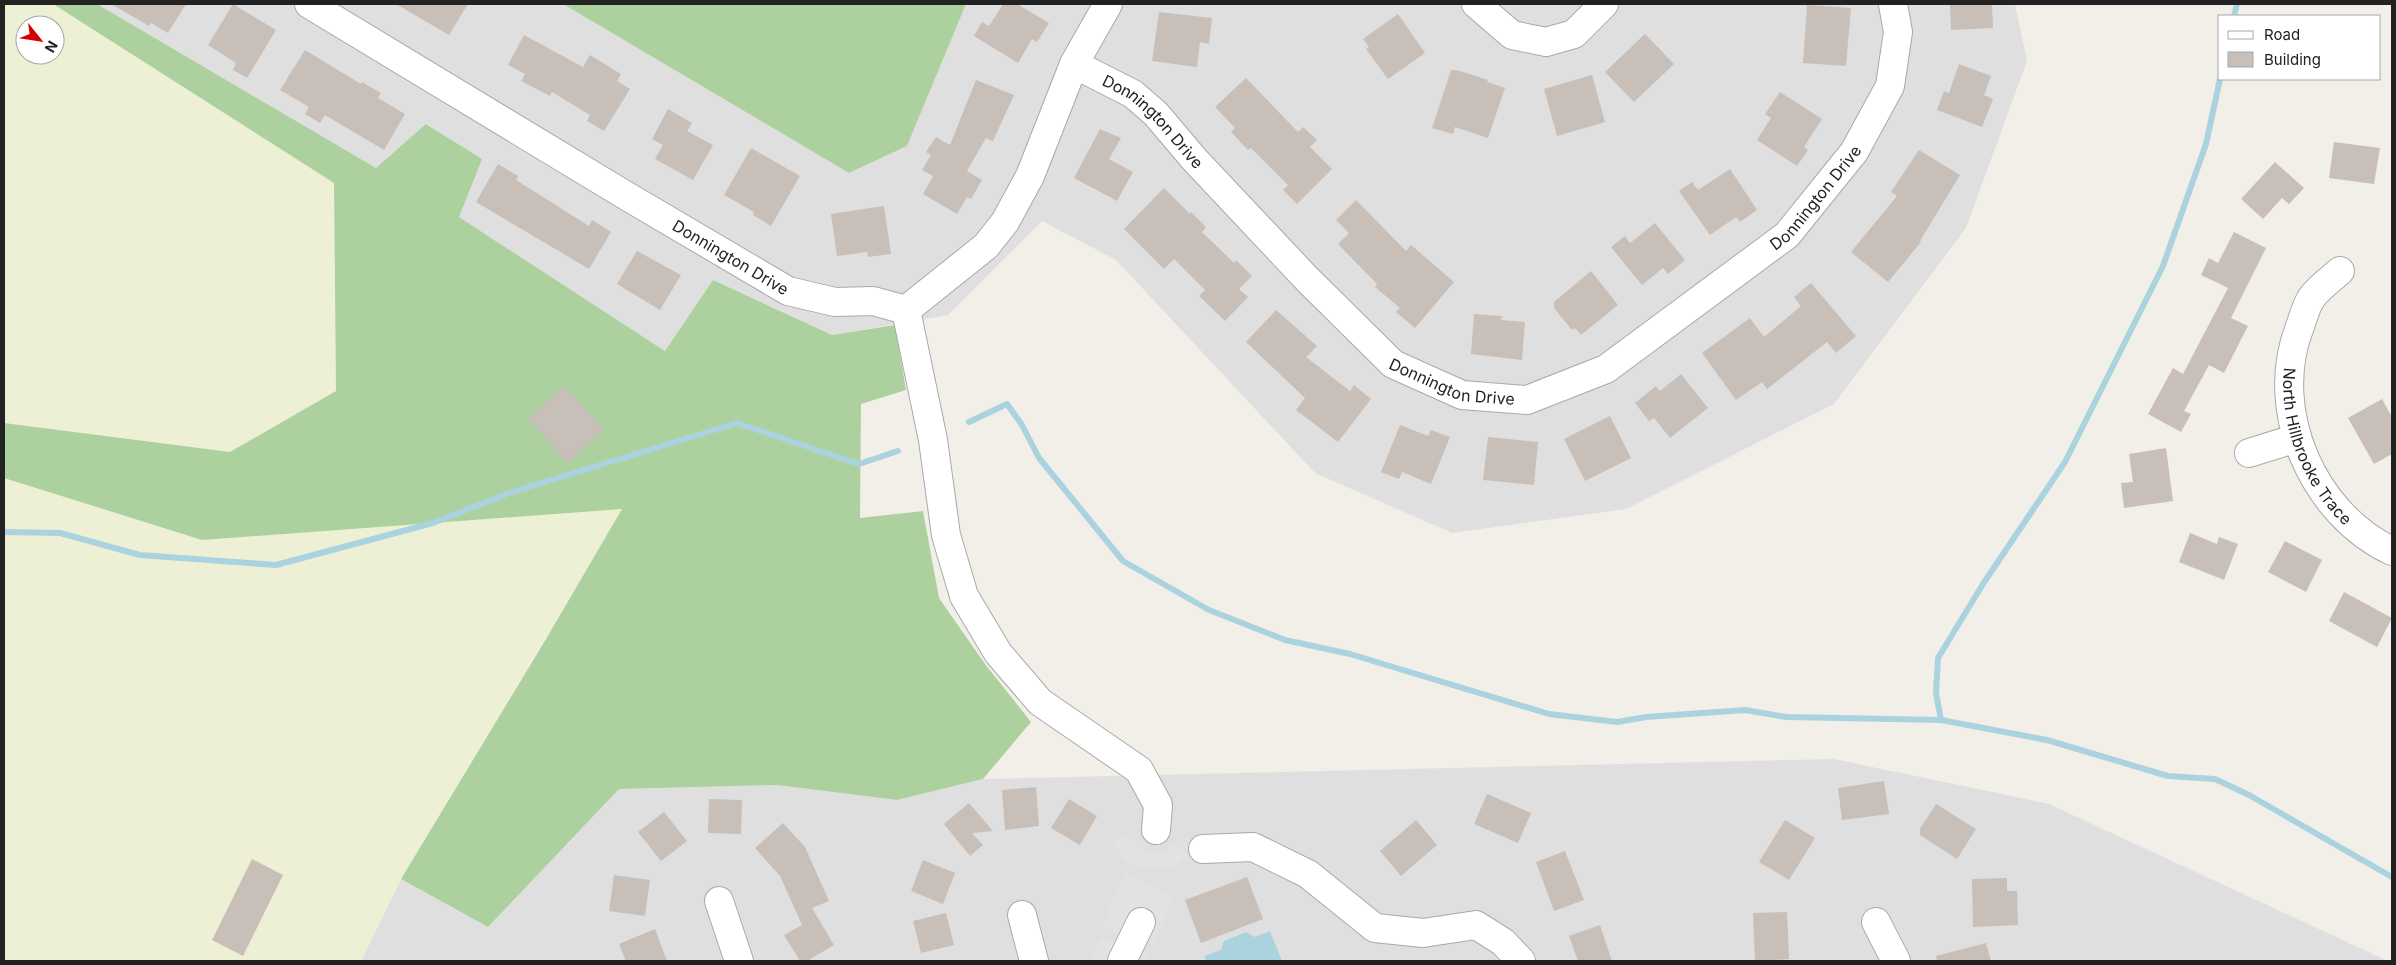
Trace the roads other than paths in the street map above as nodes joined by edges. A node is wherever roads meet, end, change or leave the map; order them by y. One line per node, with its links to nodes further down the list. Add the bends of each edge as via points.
1 (309, 4): 8 (street, Donnington Drive, via 788,291 835,302 873,301)
2 (1108, 4): 6 (street)
3 (1476, 4): 4 (street, via 1512,35 1546,42 1574,34)
4 (1604, 4)
5 (1893, 4): 6 (street, Donnington Drive, via 1898,32 1890,86 1854,152 1787,235 1606,368 1527,400 1462,395 1393,364 1294,265 1156,114 1133,94)
6 (1074, 64): 8 (street, via 1030,176 1005,222 986,246)
7 (2340, 270): 9 (street, North Hillbrooke Trace, via 2311,298 2294,342 2289,390)
8 (906, 310): 12 (street, via 932,440 946,535 964,596 998,653 1040,702 1139,770 1158,805)
9 (2297, 438): 10 (street); 11 (street, North Hillbrooke Trace, via 2311,473 2332,504 2360,531)
10 (2249, 453)
11 (2392, 551)
12 (1156, 830)
13 (1203, 849): 21 (street, via 1253,847 1308,874 1375,928 1423,933 1476,924 1503,942)
14 (719, 901): 18 (street)
15 (1022, 915): 19 (street)
16 (1141, 922): 20 (street)
17 (1876, 922): 22 (street)
18 (739, 961)
19 (1034, 961)
20 (1122, 961)
21 (1521, 961)
22 (1896, 961)

